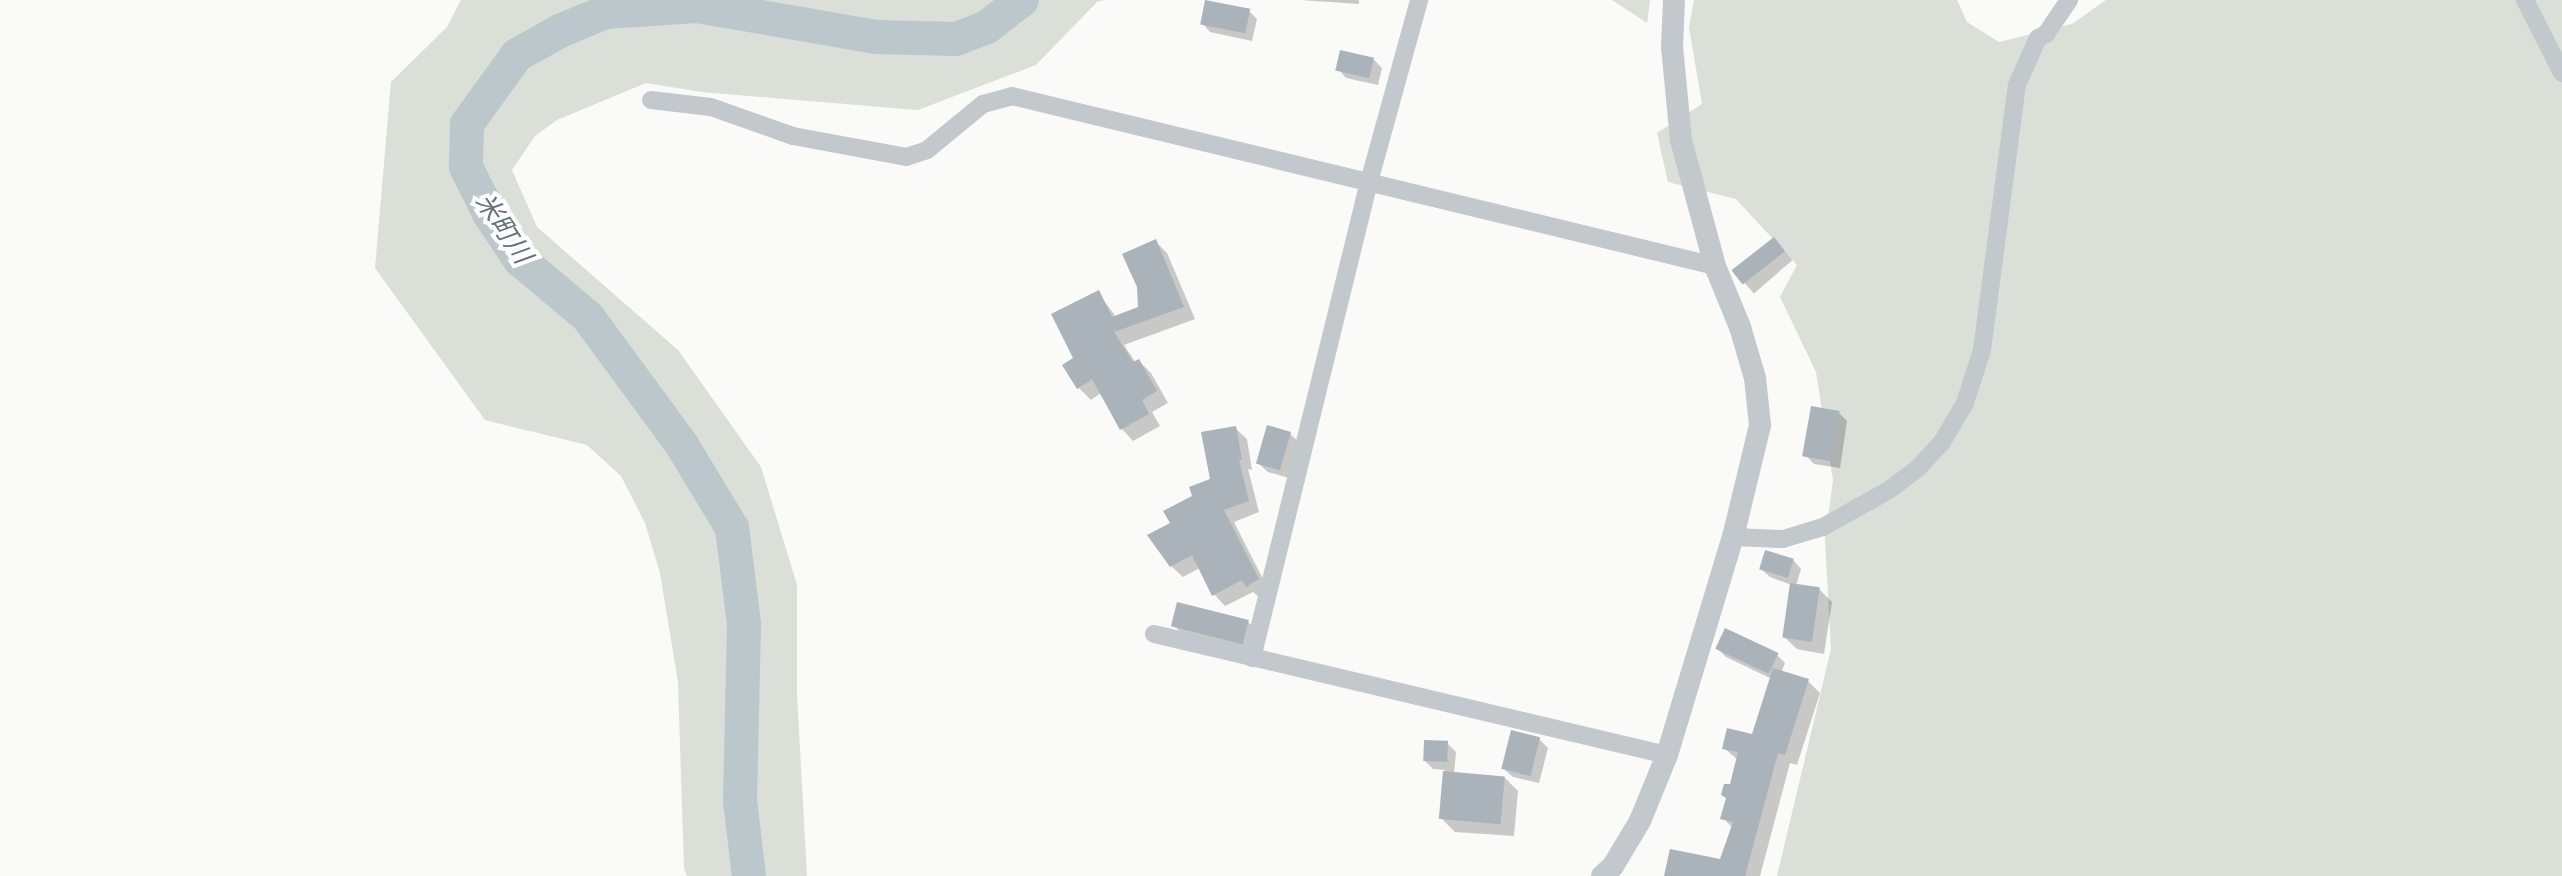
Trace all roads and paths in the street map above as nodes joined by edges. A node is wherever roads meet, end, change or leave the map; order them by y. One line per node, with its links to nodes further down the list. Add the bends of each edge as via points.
1 (1419, 0): 7 (street)
2 (1674, 0): 8 (street, via 1672,47 1681,140)
3 (2069, 0): 9 (street, via 2038,38 2017,85 1982,350 1965,403 1942,442 1889,490 1823,527 1783,539)
4 (2525, 0): 5 (street)
5 (2562, 73)
6 (651, 100): 7 (street, via 711,107 793,136 906,157 927,150 983,104 1012,96)
7 (1369, 182): 8 (street); 11 (street)
8 (1715, 266): 9 (street, via 1755,378 1760,425)
9 (1733, 537): 12 (street)
10 (1154, 634): 11 (street)
11 (1252, 658): 12 (street)
12 (1667, 755): 13 (street, via 1640,821)
13 (1602, 876)

